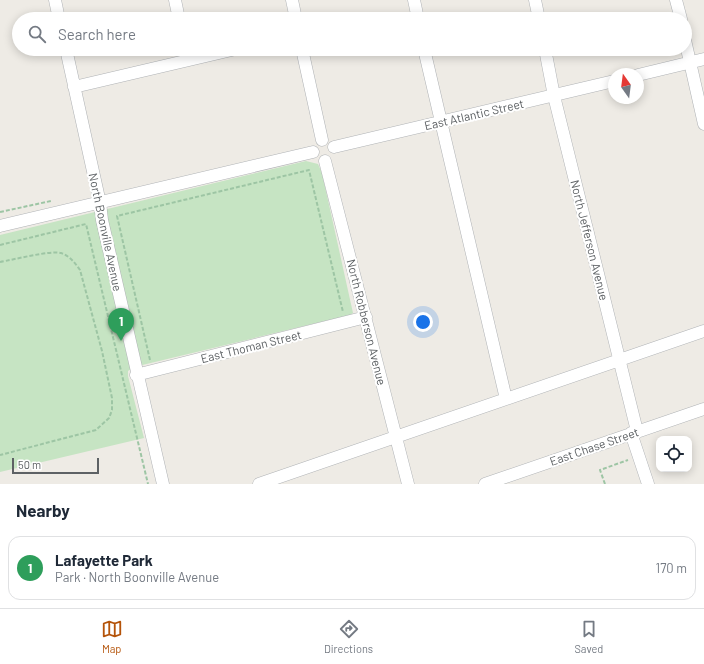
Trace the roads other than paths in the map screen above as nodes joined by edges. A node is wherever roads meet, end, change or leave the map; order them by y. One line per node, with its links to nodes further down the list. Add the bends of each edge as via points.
1 (55, 0): 7 (street)
2 (175, 0): 8 (street)
3 (292, 0): 9 (street)
4 (414, 0): 10 (street)
5 (535, 0): 11 (street)
6 (676, 0): 12 (street)
7 (58, 12)
8 (178, 12)
9 (295, 12)
10 (417, 12)
11 (538, 12)
12 (679, 12)
13 (67, 56): 23 (street, North Boonville Avenue)
14 (183, 56): 23 (street)
15 (304, 56): 27 (street)
16 (426, 56): 25 (street)
17 (546, 56): 24 (street, North Jefferson Avenue)
18 (689, 56): 20 (street)
19 (704, 59): 20 (street)
20 (690, 62): 21 (street); 26 (street)
21 (644, 74)
22 (608, 82): 24 (street, East Atlantic Street)
23 (74, 87): 31 (street, North Boonville Avenue)
24 (554, 96): 25 (street, East Atlantic Street); 35 (street, North Jefferson Avenue)
25 (440, 122): 28 (street, East Atlantic Street); 37 (street)
26 (704, 124)
27 (322, 140): 28 (street, via 330,142); 29 (street, via 314,146)
28 (334, 147): 30 (street, via 332,156)
29 (313, 152): 30 (street, via 318,160); 31 (street)
30 (325, 161): 33 (street, North Robberson Avenue)
31 (100, 203): 32 (street); 36 (street, North Boonville Avenue)
32 (0, 226)
33 (366, 317): 36 (street, East Thoman Street); 40 (street, North Robberson Avenue)
34 (704, 331): 35 (street)
35 (619, 360): 37 (street); 39 (street, North Jefferson Avenue)
36 (136, 370): 41 (street, North Boonville Avenue)
37 (506, 399): 40 (street)
38 (704, 410): 39 (street, East Chase Street)
39 (634, 432): 44 (street, East Chase Street); 45 (street, North Jefferson Avenue)
40 (396, 437): 42 (street); 43 (street, North Robberson Avenue)
41 (163, 484)
42 (259, 484)
43 (408, 484)
44 (485, 484)
45 (648, 484)

